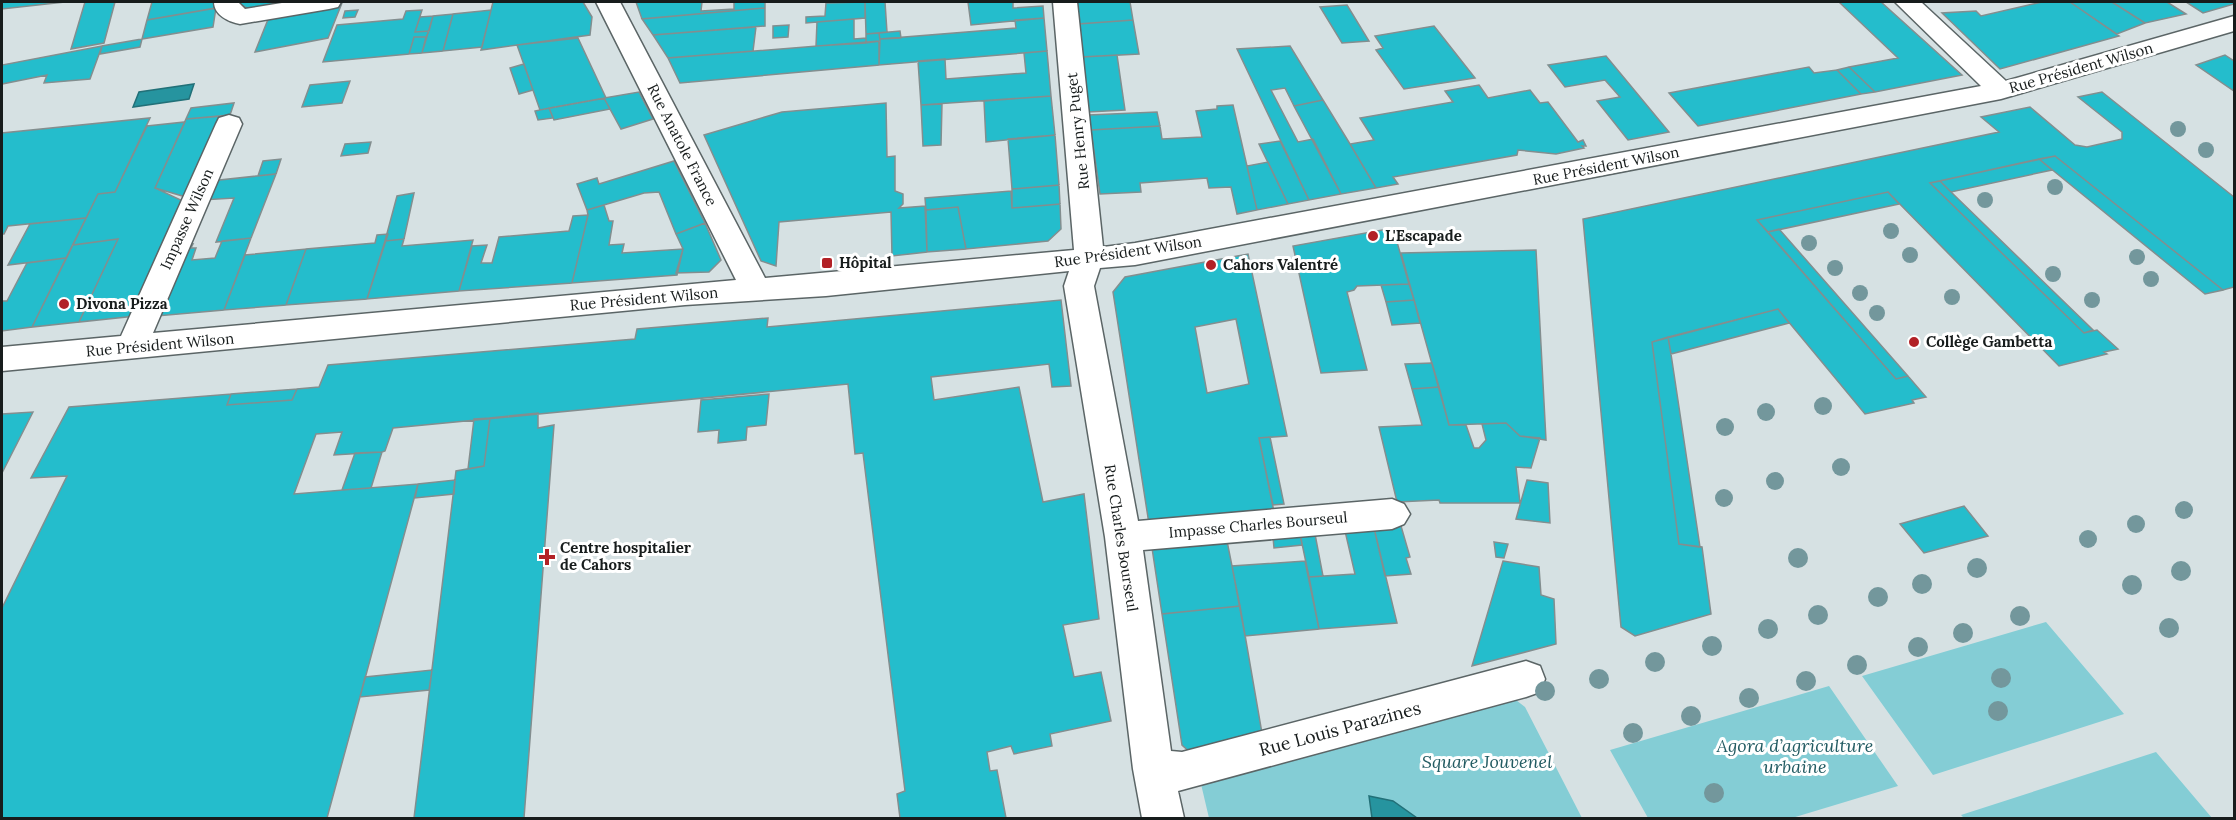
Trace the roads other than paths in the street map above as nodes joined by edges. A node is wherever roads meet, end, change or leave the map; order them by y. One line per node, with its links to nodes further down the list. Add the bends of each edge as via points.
1 (226, 2): 2 (street, via 226,7 240,17)
2 (329, 2)
3 (608, 2): 10 (street, Rue Anatole France)
4 (1065, 2): 9 (street, Rue Henry Puget, via 1089,237)
5 (1907, 2): 7 (street)
6 (2235, 23): 7 (street, Rue Président Wilson)
7 (2001, 91): 9 (street, Rue Président Wilson)
8 (228, 124): 11 (street, Impasse Wilson)
9 (1088, 260): 10 (street, Rue Président Wilson); 14 (street, Rue Charles Bourseul, via 1079,286)
10 (756, 290): 11 (street, Rue Président Wilson)
11 (131, 348): 12 (street, Rue Président Wilson)
12 (2, 359)
13 (1392, 514): 14 (street, Impasse Charles Bourseul)
14 (1123, 537): 16 (street, Rue Charles Bourseul)
15 (1526, 679): 16 (street, Rue Louis Parazines, via 1182,772)
16 (1153, 769): 17 (street, Rue Charles Bourseul)
17 (1163, 819)

